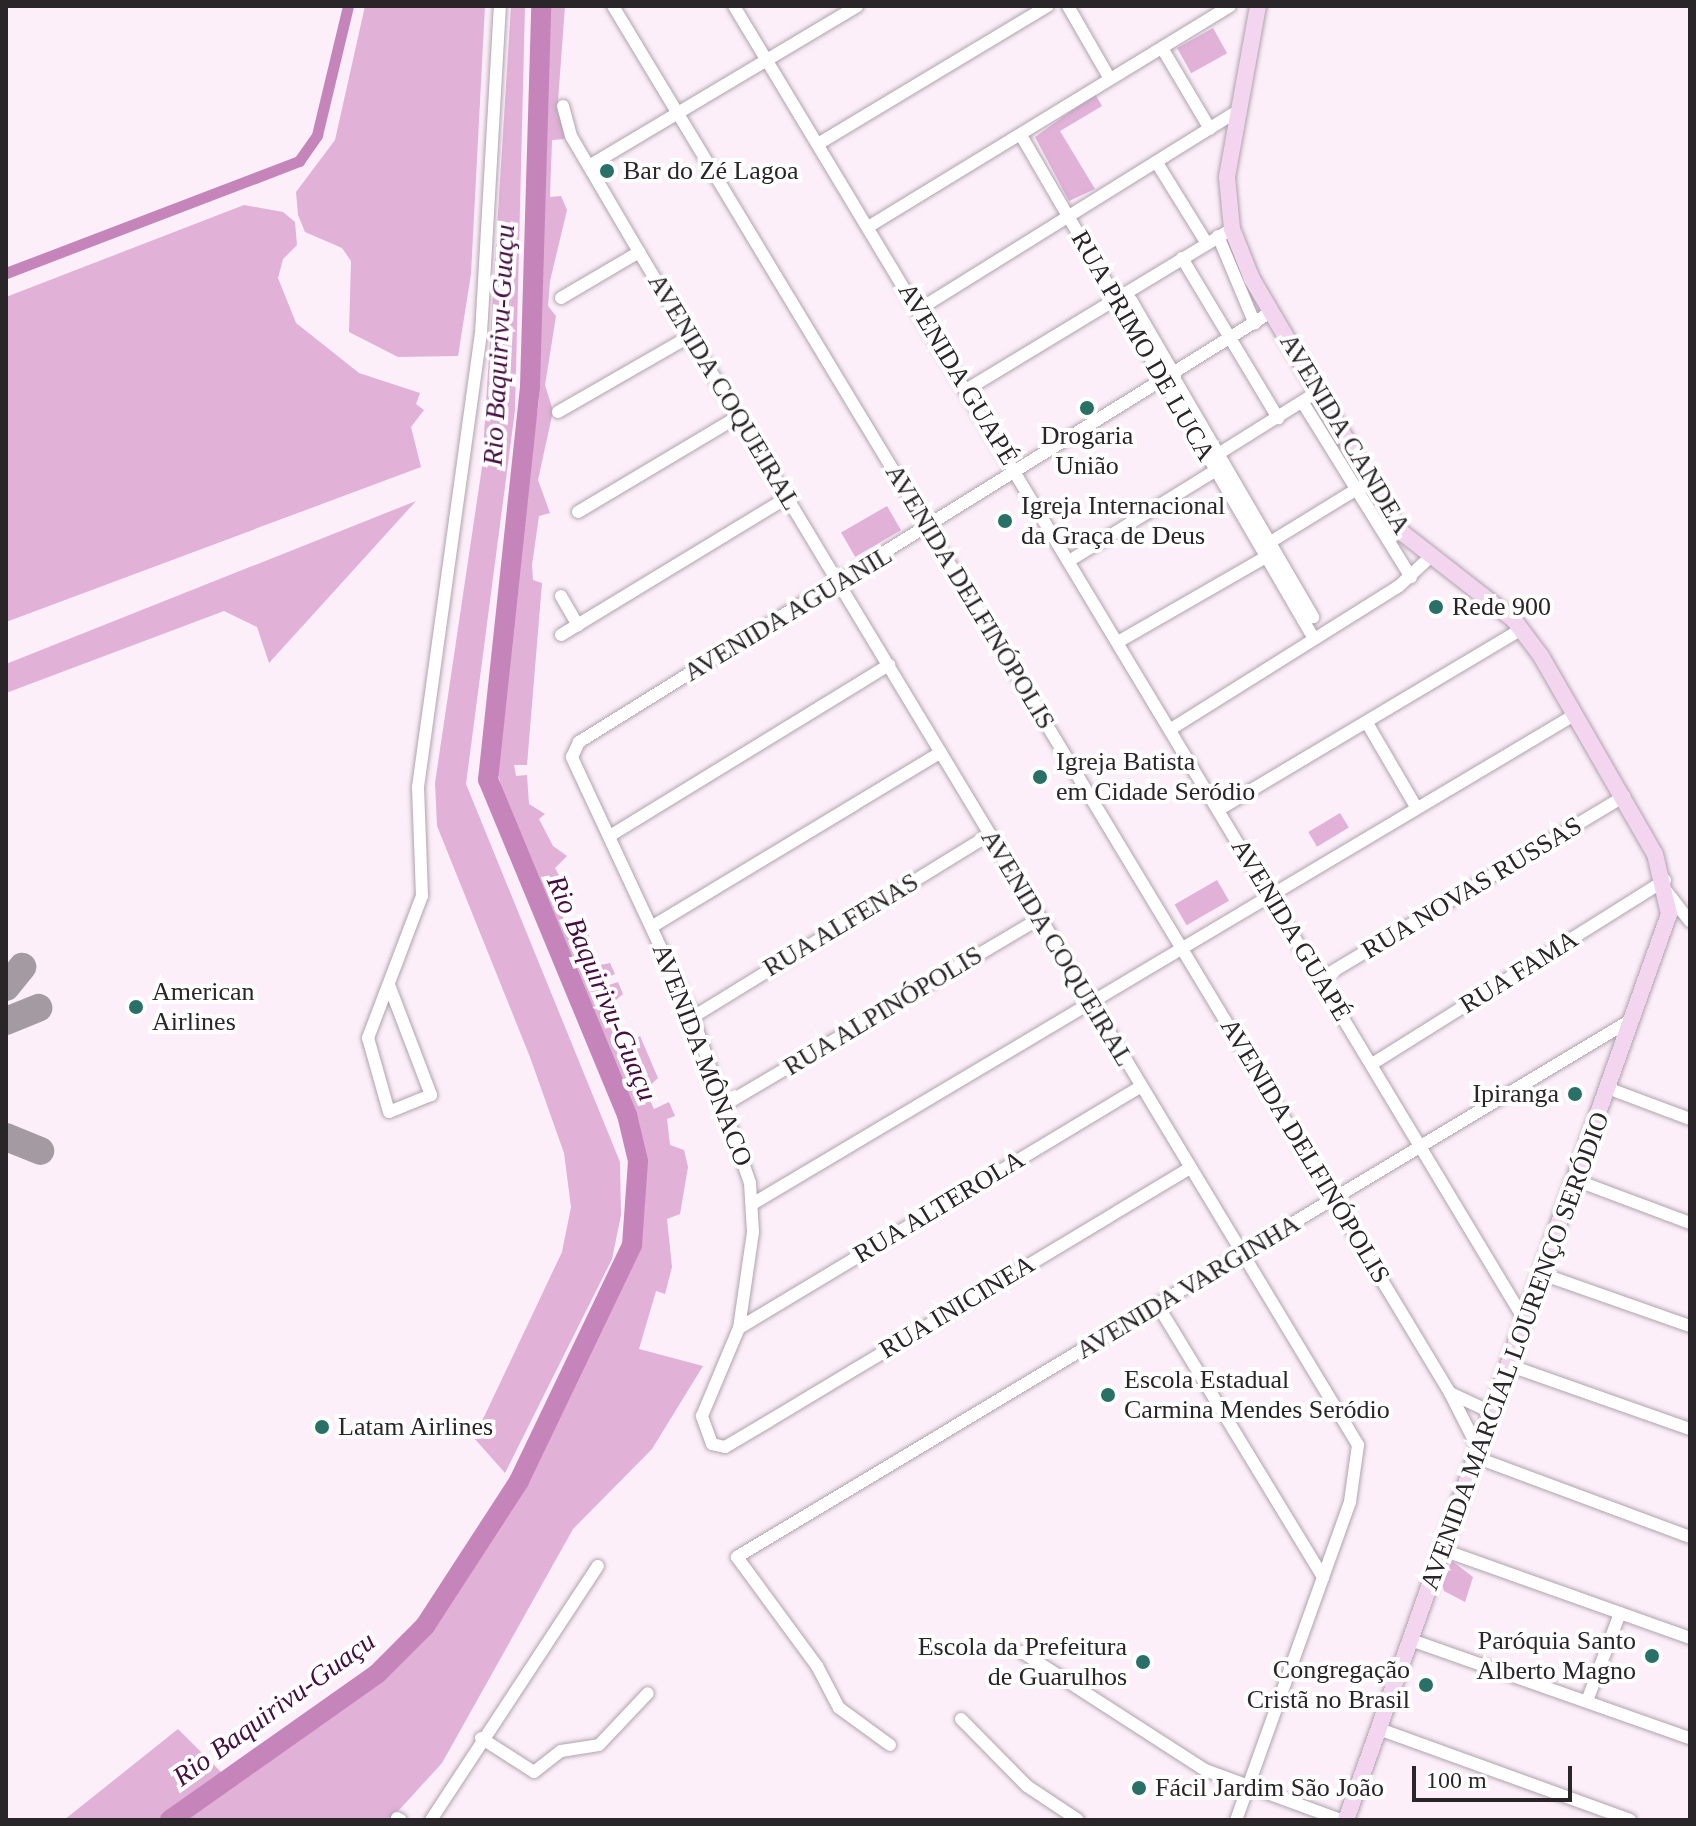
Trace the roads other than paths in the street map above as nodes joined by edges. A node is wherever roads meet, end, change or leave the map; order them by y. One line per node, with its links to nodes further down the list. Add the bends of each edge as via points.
1 (500, 6): 77 (street, via 481,334 418,787 422,896)
2 (613, 6): 14 (street, AVENIDA DELFINÓPOLIS)
3 (734, 6): 10 (street, AVENIDA GUAPÉ)
4 (1048, 6): 17 (street)
5 (1068, 6): 11 (street)
6 (1230, 6): 9 (street)
7 (1258, 6): 13 (main road, AVENIDA CANDEA)
8 (853, 7): 10 (street)
9 (1162, 48): 11 (street); 15 (street)
10 (767, 61): 14 (street); 17 (street, AVENIDA GUAPÉ)
11 (1110, 79): 16 (street)
12 (563, 106): 19 (street, AVENIDA COQUEIRAL)
13 (1233, 114): 15 (street); 22 (main road, AVENIDA CANDEA)
14 (677, 115): 19 (street); 46 (street, AVENIDA DELFINÓPOLIS)
15 (1210, 129): 18 (street)
16 (1022, 137): 20 (street, RUA PRIMO DE LUCA); 21 (street)
17 (818, 144): 21 (street, AVENIDA GUAPÉ)
18 (1157, 163): 20 (street); 22 (street)
19 (589, 166): 23 (street, AVENIDA COQUEIRAL)
20 (1068, 218): 26 (street, RUA PRIMO DE LUCA); 28 (street)
21 (868, 227): 28 (street, AVENIDA GUAPÉ)
22 (1219, 236): 24 (street); 29 (main road, AVENIDA CANDEA); 30 (street)
23 (639, 252): 25 (street); 31 (street, AVENIDA COQUEIRAL)
24 (1182, 258): 26 (street); 32 (street)
25 (561, 298)
26 (1114, 300): 33 (street, RUA PRIMO DE LUCA); 34 (street)
27 (1131, 300): 33 (street)
28 (918, 310): 34 (street, AVENIDA GUAPÉ)
29 (1271, 312): 30 (street, AVENIDA AGUANIL); 35 (main road, AVENIDA CANDEA)
30 (1255, 324): 32 (street, AVENIDA AGUANIL)
31 (690, 336): 37 (street); 38 (street, AVENIDA COQUEIRAL)
32 (1232, 341): 33 (street, AVENIDA AGUANIL); 39 (street)
33 (1172, 380): 40 (street, RUA PRIMO DE LUCA); 41 (street, AVENIDA AGUANIL)
34 (966, 390): 41 (street, AVENIDA GUAPÉ)
35 (1317, 392): 36 (street); 42 (main road, AVENIDA CANDEA)
36 (1303, 403): 39 (street); 43 (street)
37 (558, 412)
38 (739, 416): 44 (street, AVENIDA COQUEIRAL); 45 (street)
39 (1278, 418): 40 (street)
40 (1214, 461): 47 (street, RUA PRIMO DE LUCA); 49 (street)
41 (1018, 473): 46 (street, AVENIDA AGUANIL); 49 (street, AVENIDA GUAPÉ)
42 (1370, 481): 43 (street); 48 (main road, AVENIDA CANDEA, via 1400,531)
43 (1354, 490): 47 (street); 50 (street)
44 (788, 497): 51 (street, AVENIDA COQUEIRAL); 54 (street)
45 (578, 512)
46 (929, 528): 51 (street, AVENIDA AGUANIL); 75 (street, AVENIDA DELFINÓPOLIS)
47 (1266, 549): 53 (street); 57 (street, RUA PRIMO DE LUCA); 58 (street)
48 (1428, 559): 50 (street); 55 (main road, AVENIDA CANDEA)
49 (1069, 561): 58 (street, AVENIDA GUAPÉ)
50 (1411, 577): 57 (street)
51 (840, 583): 59 (street, AVENIDA COQUEIRAL); 64 (street, AVENIDA AGUANIL, via 579,742)
52 (561, 596): 54 (street)
53 (1313, 617)
54 (578, 625): 56 (street)
55 (1522, 629): 60 (main road, AVENIDA CANDEA); 61 (street)
56 (561, 635)
57 (1313, 637): 62 (street)
58 (1118, 642): 62 (street, AVENIDA GUAPÉ)
59 (889, 665): 63 (street, AVENIDA COQUEIRAL); 68 (street)
60 (1576, 714): 65 (main road, AVENIDA CANDEA); 66 (street)
61 (1367, 723): 66 (street); 67 (street)
62 (1171, 729): 67 (street, AVENIDA GUAPÉ)
63 (941, 752): 69 (street, AVENIDA COQUEIRAL); 74 (street)
64 (572, 757): 68 (street, AVENIDA MÔNACO)
65 (1624, 796): 70 (main road, AVENIDA CANDEA); 76 (street, RUA NOVAS RUSSAS)
66 (1416, 807): 71 (street)
67 (1218, 810): 71 (street, AVENIDA GUAPÉ)
68 (613, 834): 74 (street, AVENIDA MÔNACO)
69 (990, 834): 72 (street, AVENIDA COQUEIRAL); 80 (street, RUA ALFENAS)
70 (1666, 886): 73 (street); 79 (main road, AVENIDA MARCIAL LOURENÇO SERÓDIO, via 1668,924); 81 (street, RUA FAMA)
71 (1272, 900): 75 (street); 76 (street, AVENIDA GUAPÉ)
72 (1040, 918): 78 (street, AVENIDA COQUEIRAL); 84 (street, RUA ALPINÓPOLIS)
73 (1690, 921)
74 (653, 926): 80 (street, AVENIDA MÔNACO)
75 (1183, 950): 78 (street); 89 (street, AVENIDA DELFINÓPOLIS)
76 (1320, 979): 81 (street, AVENIDA GUAPÉ)
77 (389, 985): 77 (street, via 368,1038 389,1112 431,1095)
78 (1090, 1003): 82 (street, AVENIDA COQUEIRAL); 90 (street)
79 (1637, 1016): 83 (main road, AVENIDA MARCIAL LOURENÇO SERÓDIO); 86 (street, AVENIDA VARGINHA)
80 (693, 1017): 84 (street, AVENIDA MÔNACO)
81 (1372, 1064): 86 (street, AVENIDA GUAPÉ)
82 (1140, 1087): 87 (street, AVENIDA COQUEIRAL); 97 (street, RUA ALTEROLA)
83 (1610, 1089): 85 (street); 88 (main road, AVENIDA MARCIAL LOURENÇO SERÓDIO)
84 (726, 1104): 90 (street, AVENIDA MÔNACO)
85 (1690, 1119)
86 (1422, 1149): 89 (street, AVENIDA VARGINHA); 95 (street, AVENIDA GUAPÉ)
87 (1190, 1168): 92 (street, AVENIDA COQUEIRAL); 102 (street, RUA INICINEA)
88 (1578, 1181): 91 (street); 93 (main road, AVENIDA MARCIAL LOURENÇO SERÓDIO)
89 (1334, 1200): 92 (street, AVENIDA VARGINHA); 99 (street, AVENIDA DELFINÓPOLIS)
90 (754, 1203): 97 (street, AVENIDA MÔNACO)
91 (1690, 1223)
92 (1242, 1254): 94 (street, AVENIDA VARGINHA); 107 (street, AVENIDA COQUEIRAL, via 1358,1445 1356,1481)
93 (1542, 1274): 95 (main road, AVENIDA MARCIAL LOURENÇO SERÓDIO); 96 (street)
94 (1157, 1304): 107 (street); 118 (street, AVENIDA VARGINHA, via 737,1557 817,1666 839,1708)
95 (1525, 1321): 98 (main road, AVENIDA MARCIAL LOURENÇO SERÓDIO)
96 (1690, 1326)
97 (739, 1328): 102 (street, AVENIDA MÔNACO, via 702,1416 706,1437)
98 (1508, 1365): 100 (main road, AVENIDA MARCIAL LOURENÇO SERÓDIO); 101 (street)
99 (1450, 1393): 100 (street); 103 (street, AVENIDA DELFINÓPOLIS)
100 (1491, 1412): 103 (main road, AVENIDA MARCIAL LOURENÇO SERÓDIO)
101 (1690, 1429)
102 (725, 1447)
103 (1476, 1453): 104 (street); 105 (main road, AVENIDA MARCIAL LOURENÇO SERÓDIO)
104 (1690, 1537)
105 (1443, 1550): 108 (street); 110 (main road, AVENIDA MARCIAL LOURENÇO SERÓDIO)
106 (598, 1566): 116 (street)
107 (1323, 1577): 119 (street, AVENIDA COQUEIRAL)
108 (1620, 1613): 109 (street); 113 (street)
109 (1690, 1638)
110 (1411, 1640): 113 (street); 115 (main road, AVENIDA MARCIAL LOURENÇO SERÓDIO)
111 (1022, 1652): 119 (street, via 1205,1770)
112 (648, 1693): 116 (street, via 599,1745 561,1751 534,1772)
113 (1587, 1701): 117 (street)
114 (961, 1719): 121 (street, via 1027,1786)
115 (1379, 1729): 123 (main road, AVENIDA MARCIAL LOURENÇO SERÓDIO); 124 (street)
116 (481, 1738): 120 (street)
117 (1690, 1738)
118 (890, 1745)
119 (1247, 1788): 122 (street, AVENIDA COQUEIRAL); 123 (street)
120 (431, 1820)
121 (1078, 1820)
122 (1236, 1820)
123 (1343, 1820)
124 (1630, 1820)

